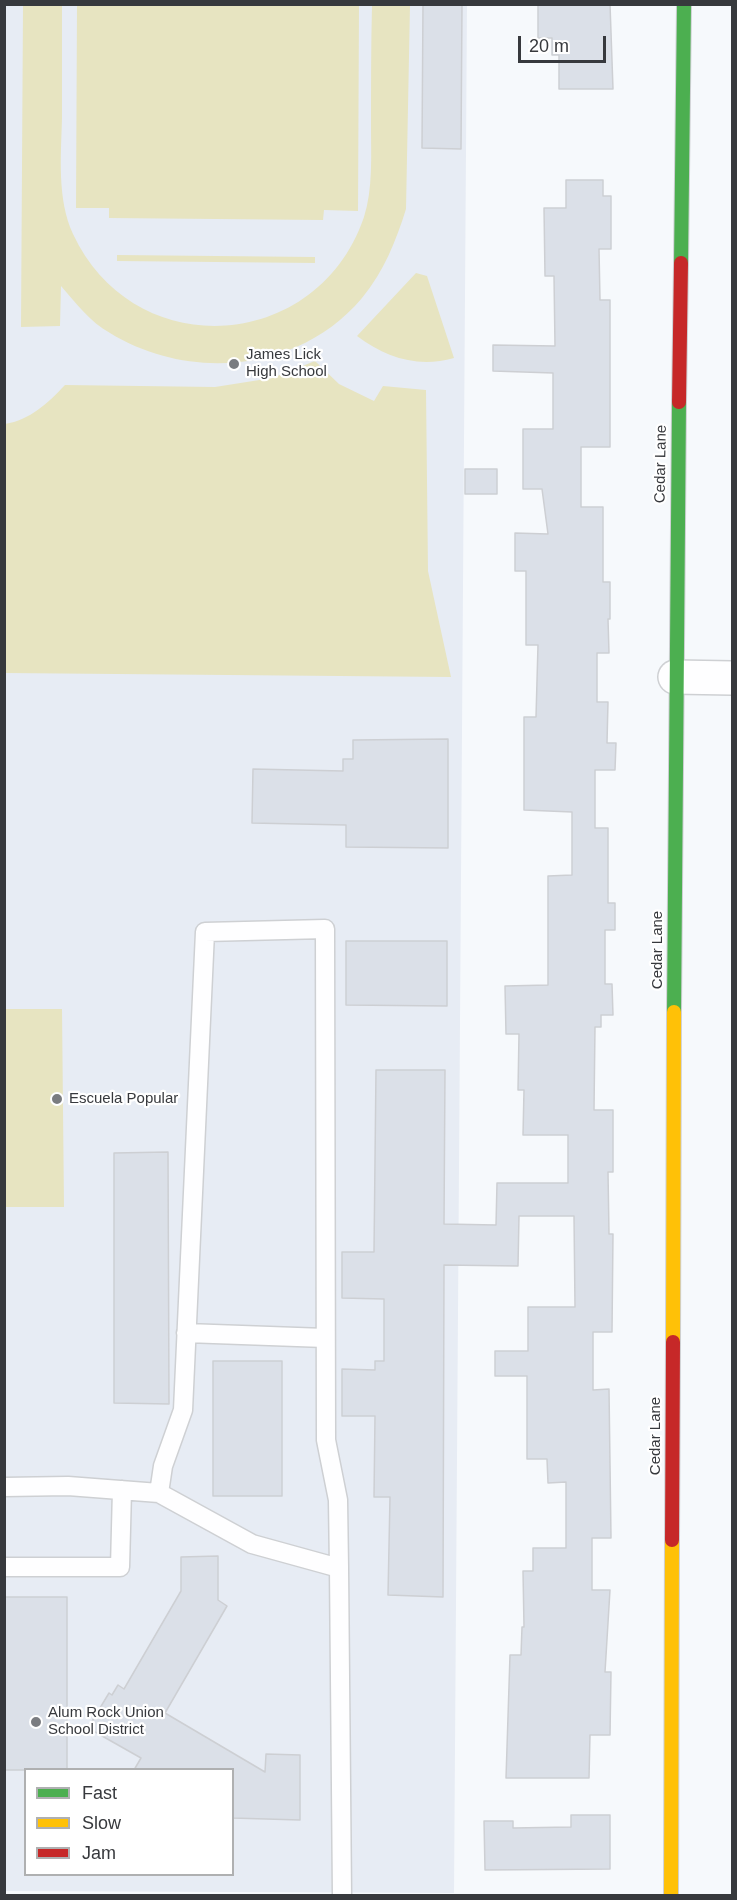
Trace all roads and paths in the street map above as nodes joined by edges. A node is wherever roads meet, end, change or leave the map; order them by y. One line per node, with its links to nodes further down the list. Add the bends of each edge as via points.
1 (684, 4): 2 (street, Cedar Lane)
2 (675, 677): 3 (street); 12 (street, Cedar Lane)
3 (732, 678)
4 (186, 1333): 5 (lane); 5 (lane, via 205,932 325,929); 8 (lane, via 183,1410 163,1466)
5 (325, 1338): 10 (lane, via 326,1440 338,1500)
6 (4, 1487): 7 (lane)
7 (123, 1490): 8 (lane); 9 (lane, via 120,1567)
8 (159, 1493): 10 (lane, via 252,1544)
9 (4, 1567)
10 (339, 1568): 11 (lane)
11 (342, 1896)
12 (671, 1896)

